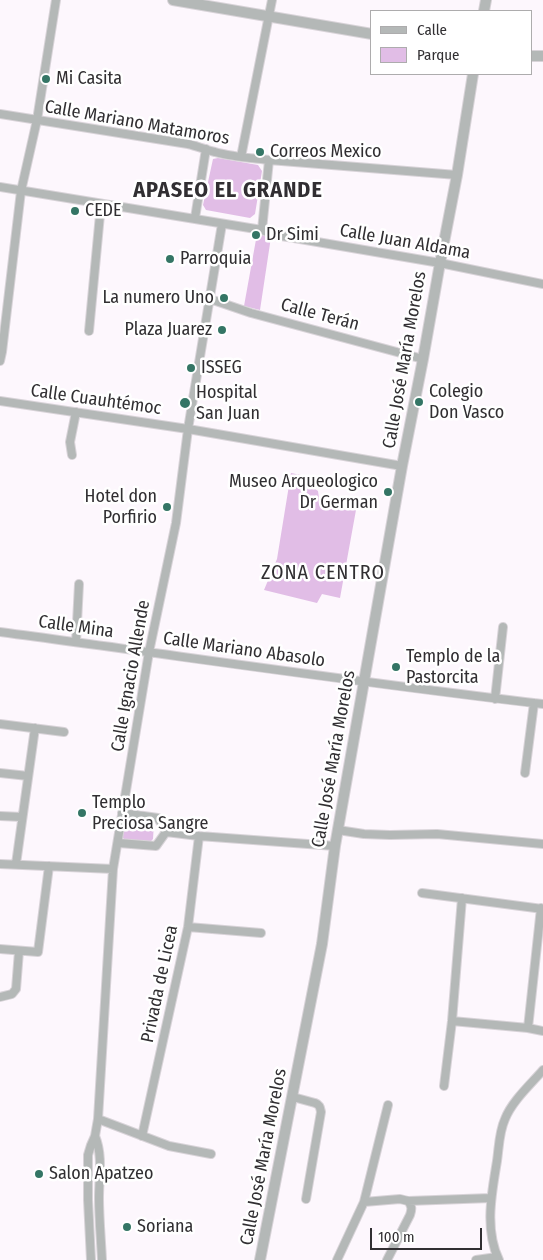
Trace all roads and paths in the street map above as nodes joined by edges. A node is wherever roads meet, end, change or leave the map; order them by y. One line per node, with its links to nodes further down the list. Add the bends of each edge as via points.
1 (56, 0): 8 (street)
2 (173, 0): 4 (street)
3 (272, 0): 4 (street)
4 (268, 16): 5 (street); 10 (street)
5 (370, 34)
6 (473, 75): 12 (street, Calle José María Morelos)
7 (0, 114): 8 (street, Calle Mariano Matamoros)
8 (37, 120): 9 (street, Calle Mariano Matamoros); 14 (street)
9 (206, 149): 10 (street, Calle Mariano Matamoros); 16 (street)
10 (242, 157): 11 (street, Calle Mariano Matamoros)
11 (269, 160): 12 (street, Calle Mariano Matamoros); 18 (street)
12 (457, 175): 19 (street, Calle José María Morelos)
13 (0, 187): 14 (street, Calle Juan Aldama)
14 (21, 190): 15 (street, Calle Juan Aldama); 24 (street)
15 (100, 204): 16 (street, Calle Juan Aldama); 22 (street)
16 (195, 218): 17 (street, Calle Juan Aldama)
17 (222, 224): 18 (street, Calle Juan Aldama); 21 (street, Calle Ignacio Allende)
18 (262, 230): 19 (street, Calle Juan Aldama, via 275,235)
19 (440, 263): 20 (street, Calle Juan Aldama); 23 (street, Calle José María Morelos)
20 (543, 284)
21 (210, 299): 23 (street, Calle Terán); 27 (street, Calle Ignacio Allende)
22 (89, 331)
23 (423, 359): 29 (street, Calle José María Morelos)
24 (0, 360)
25 (0, 401): 26 (street, Calle Cuauhtémoc)
26 (76, 412): 27 (street, Calle Cuauhtémoc); 28 (street, via 70,442)
27 (188, 429): 29 (street, Calle Cuauhtémoc); 34 (street, Calle Ignacio Allende, via 176,523)
28 (72, 455)
29 (402, 466): 35 (street, Calle José María Morelos)
30 (79, 584): 33 (street)
31 (503, 627): 36 (street)
32 (0, 632): 33 (street, Calle Mina)
33 (76, 642): 34 (street, Calle Mina)
34 (149, 652): 35 (street, Calle Mariano Abasolo); 45 (street, Calle Ignacio Allende)
35 (364, 682): 36 (street, Calle Mariano Abasolo); 48 (street, Calle José María Morelos)
36 (495, 699): 37 (street, Calle Mariano Abasolo)
37 (534, 703): 38 (street, Calle Mariano Abasolo); 43 (street)
38 (543, 704)
39 (0, 724): 40 (street)
40 (35, 728): 41 (street); 44 (street)
41 (64, 732)
42 (0, 773): 44 (street)
43 (526, 773)
44 (28, 776): 47 (street)
45 (122, 813): 49 (street, via 158,818); 51 (street, Calle Ignacio Allende)
46 (0, 816): 47 (street)
47 (22, 817): 55 (street)
48 (338, 830): 52 (street, via 390,835 437,834); 53 (street, Calle José María Morelos)
49 (166, 832): 50 (street); 51 (street, via 156,846)
50 (199, 836): 53 (street); 61 (street, Privada de Licea)
51 (119, 843): 57 (street, Calle Ignacio Allende)
52 (543, 844)
53 (335, 846): 71 (street, Calle José María Morelos, via 322,944)
54 (0, 864): 55 (street)
55 (16, 864): 56 (street)
56 (49, 866): 57 (street); 64 (street, via 38,952)
57 (114, 869): 73 (street, Calle Ignacio Allende)
58 (422, 893): 59 (street)
59 (462, 898): 60 (street); 66 (street)
60 (542, 908): 67 (street)
61 (188, 927): 62 (street); 75 (street, Privada de Licea)
62 (261, 934)
63 (0, 949): 64 (street)
64 (19, 950): 65 (street, via 16,989 12,994)
65 (0, 997)
66 (452, 1021): 67 (street); 70 (street)
67 (528, 1028): 68 (street)
68 (543, 1031)
69 (543, 1070): 77 (street, via 505,1118)
70 (444, 1086)
71 (293, 1097): 78 (street, via 318,1104 321,1112); 84 (street, Calle José María Morelos)
72 (388, 1105): 80 (street)
73 (98, 1119): 74 (street, Calle Ignacio Allende); 75 (street)
74 (95, 1136): 82 (street, Calle Ignacio Allende, via 88,1155); 83 (street, Calle Ignacio Allende, via 100,1156)
75 (142, 1136): 76 (street, via 169,1146)
76 (211, 1154)
77 (491, 1198): 79 (street); 81 (street, via 491,1228)
78 (306, 1199)
79 (408, 1201): 80 (street); 86 (street, via 412,1210)
80 (364, 1202): 85 (street)
81 (498, 1258): 87 (street)
82 (91, 1260)
83 (102, 1260)
84 (260, 1260)
85 (337, 1260)
86 (387, 1260)
87 (476, 1260)

